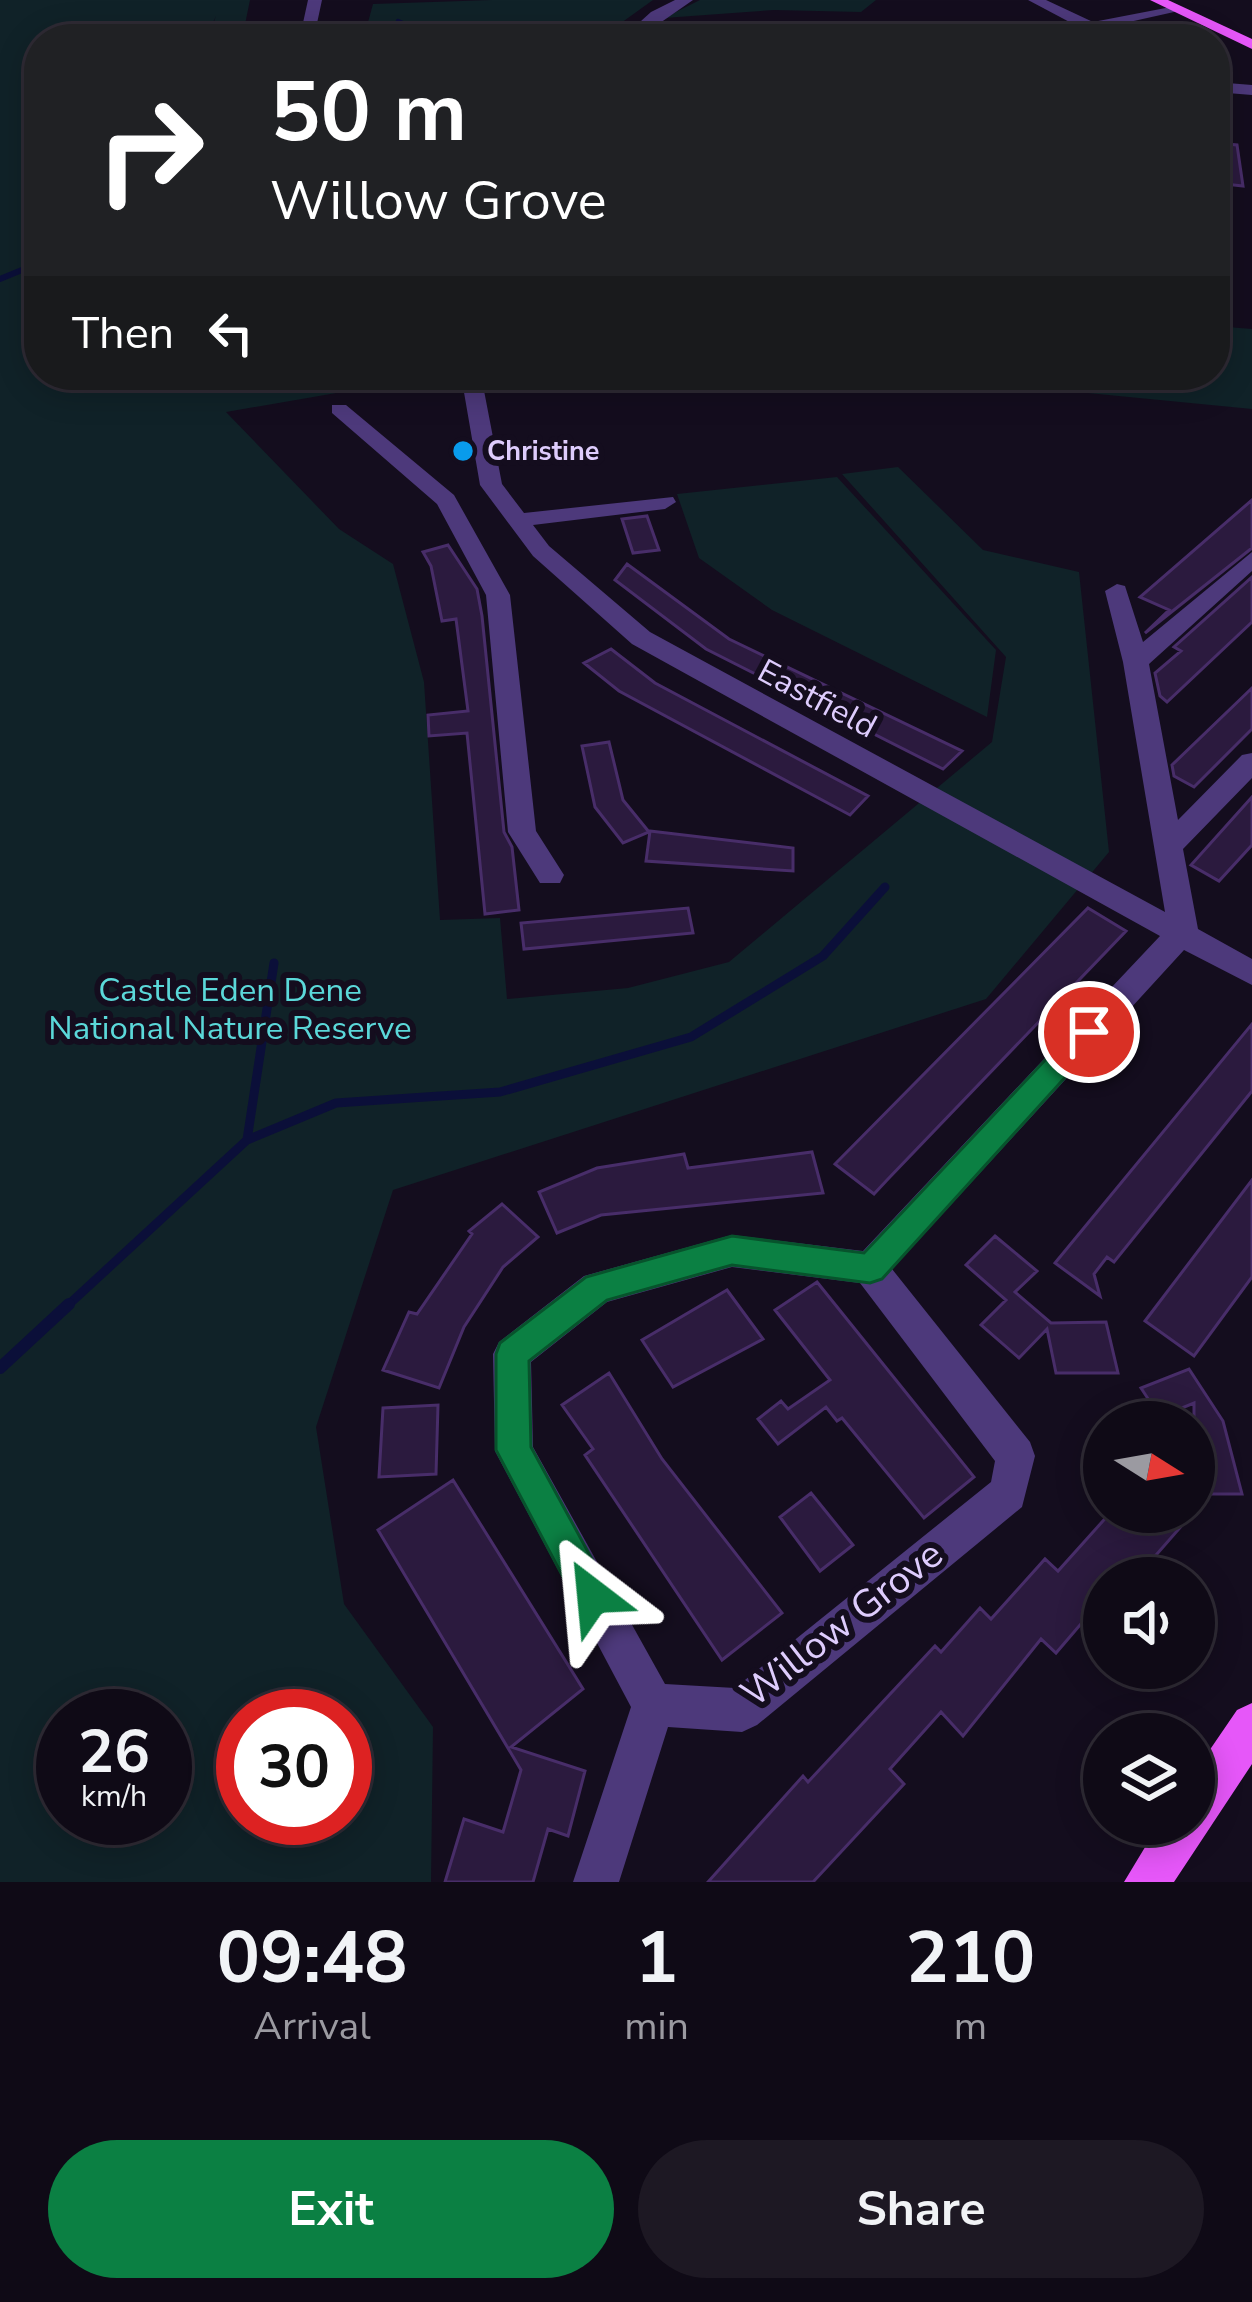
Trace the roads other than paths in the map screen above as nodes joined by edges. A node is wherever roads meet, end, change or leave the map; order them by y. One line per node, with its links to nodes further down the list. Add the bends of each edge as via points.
1 (686, 0): 5 (street)
2 (1035, 0): 6 (street)
3 (1157, 0): 4 (main road)
4 (1176, 10): 7 (street); 8 (main road)
5 (646, 24)
6 (1084, 24)
7 (1105, 24)
8 (1206, 24)
9 (474, 390): 11 (street)
10 (339, 409): 12 (street)
11 (490, 485): 12 (street); 14 (street, Eastfield)
12 (446, 500): 20 (street, via 498,595 522,832)
13 (664, 502): 14 (street)
14 (520, 520): 21 (street, Eastfield, via 541,551 667,657)
15 (1252, 559): 17 (street)
16 (1117, 591): 17 (street)
17 (1136, 662): 19 (street)
18 (1252, 762): 19 (street)
19 (1167, 848): 21 (street)
20 (550, 875)
21 (1183, 931): 22 (street, Eastfield); 23 (street)
22 (1252, 973)
23 (870, 1268): 24 (street, Willow Grove, via 1016,1456 1008,1492 742,1710); 24 (street, via 732,1250 598,1288 512,1354 514,1450)
24 (653, 1705): 28 (street)
25 (1252, 1725): 26 (main road)
26 (1215, 1780)
27 (1172, 1845): 29 (main road)
28 (596, 1882)
29 (1147, 1882)

